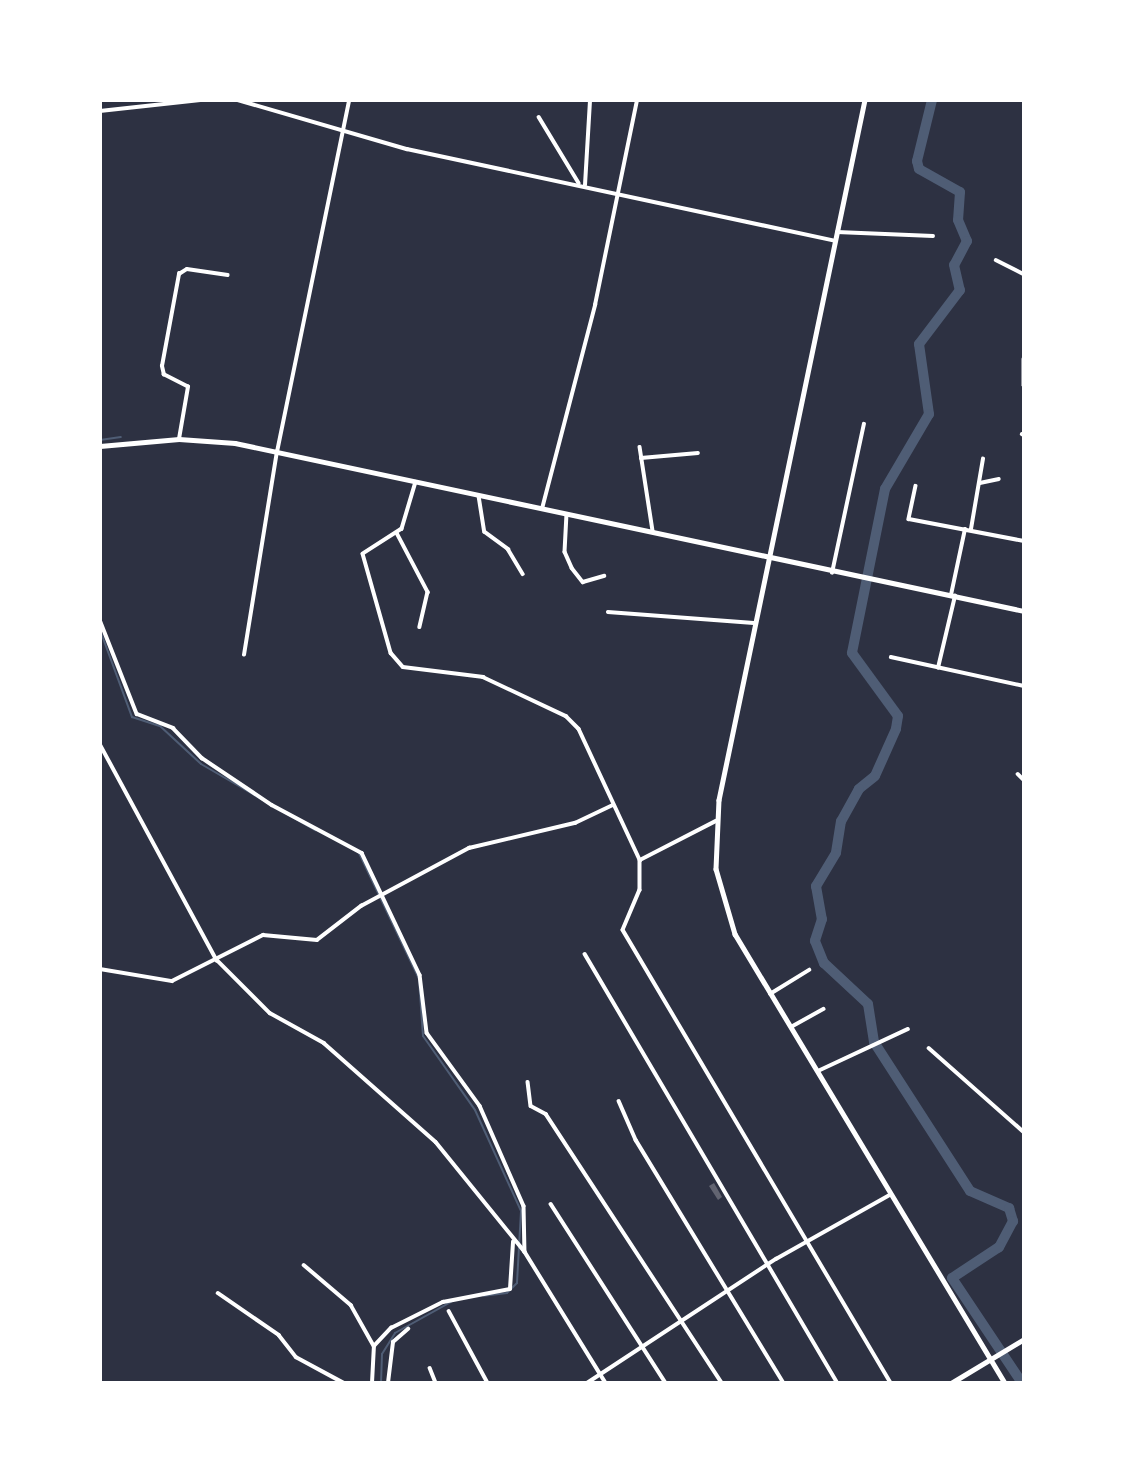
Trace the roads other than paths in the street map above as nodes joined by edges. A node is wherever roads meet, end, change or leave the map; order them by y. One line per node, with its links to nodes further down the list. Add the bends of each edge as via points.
1 (202, 100): 7 (street)
2 (238, 100): 9 (street)
3 (349, 100): 9 (street)
4 (590, 100): 11 (street)
5 (637, 100): 12 (street)
6 (865, 100): 13 (main road)
7 (100, 111)
8 (539, 117): 10 (street)
9 (342, 131): 10 (street); 25 (street)
10 (579, 183): 11 (street)
11 (586, 185): 12 (street)
12 (619, 192): 15 (street, via 740,226); 34 (street)
13 (837, 232): 14 (street); 15 (main road)
14 (933, 236)
15 (835, 241): 41 (main road)
16 (996, 260): 17 (street)
17 (1024, 274)
18 (228, 275): 22 (street, via 187,269 179,274 162,366 164,375 188,387)
19 (1024, 359): 20 (street)
20 (1024, 385)
21 (864, 424): 42 (street)
22 (179, 439): 23 (main road); 25 (main road)
23 (100, 446)
24 (640, 447): 27 (street)
25 (277, 452): 30 (main road); 51 (street)
26 (698, 453): 27 (street)
27 (641, 458): 39 (street)
28 (983, 459): 31 (street)
29 (999, 479): 31 (street)
30 (416, 482): 33 (main road); 38 (street, via 407,522)
31 (979, 483): 37 (street)
32 (916, 486): 36 (street, via 909,519)
33 (479, 496): 34 (main road); 43 (street, via 485,532 508,549)
34 (542, 509): 35 (main road)
35 (567, 514): 39 (main road); 44 (street, via 564,547 572,568 583,582)
36 (965, 528): 37 (street); 45 (street)
37 (971, 530): 40 (street)
38 (397, 533): 50 (street, via 428,593); 58 (street, via 363,554 397,662 412,669 472,672 571,719)
39 (654, 534): 41 (main road)
40 (1024, 541)
41 (767, 559): 42 (main road); 49 (main road)
42 (832, 573): 45 (main road)
43 (523, 574)
44 (604, 576)
45 (953, 596): 46 (main road); 53 (street)
46 (1024, 611)
47 (608, 612): 49 (street)
48 (100, 620): 61 (street, via 137,714 173,728 202,758 272,805 352,843)
49 (754, 623): 59 (main road)
50 (420, 627)
51 (244, 655)
52 (891, 657): 53 (street)
53 (938, 668): 54 (street)
54 (1024, 686)
55 (100, 744): 63 (street)
56 (1018, 774): 57 (street)
57 (1024, 780)
58 (613, 805): 60 (street); 61 (street, via 575,823 469,848)
59 (716, 821): 60 (street); 66 (main road, via 716,870 726,913)
60 (640, 860): 77 (street, via 640,890 623,930)
61 (380, 897): 63 (street, via 317,940 266,934); 79 (street, via 420,975 427,1033 480,1106 524,1206)
62 (585, 954): 81 (street)
63 (217, 960): 64 (street, via 172,981); 78 (street, via 270,1013 324,1043 436,1142)
64 (100, 970)
65 (809, 970): 66 (street)
66 (771, 994): 68 (main road)
67 (823, 1009): 68 (street)
68 (790, 1028): 71 (main road)
69 (908, 1029): 71 (street)
70 (929, 1048): 74 (street)
71 (817, 1072): 75 (main road)
72 (528, 1082): 85 (street, via 531,1106 545,1114)
73 (619, 1101): 82 (street)
74 (1024, 1132)
75 (888, 1196): 77 (street); 90 (main road)
76 (551, 1205): 89 (street)
77 (804, 1242): 81 (street); 104 (street)
78 (515, 1243): 79 (street); 88 (street, via 510,1289 443,1302 391,1328)
79 (525, 1252): 92 (street)
80 (303, 1265): 88 (street, via 351,1305)
81 (767, 1266): 82 (street); 103 (street)
82 (728, 1291): 85 (street); 102 (street)
83 (218, 1293): 93 (street, via 279,1335 296,1357)
84 (449, 1311): 97 (street)
85 (681, 1322): 89 (street); 101 (street)
86 (408, 1329): 95 (street, via 393,1342)
87 (1024, 1339): 90 (main road)
88 (374, 1346): 94 (street)
89 (642, 1347): 92 (street); 100 (street)
90 (991, 1358): 105 (main road); 106 (main road)
91 (430, 1368): 96 (street)
92 (601, 1375): 98 (street); 99 (street)
93 (344, 1383)
94 (372, 1383)
95 (388, 1383)
96 (436, 1383)
97 (488, 1383)
98 (587, 1383)
99 (606, 1383)
100 (666, 1383)
101 (722, 1383)
102 (784, 1383)
103 (838, 1383)
104 (891, 1383)
105 (951, 1383)
106 (1005, 1383)

